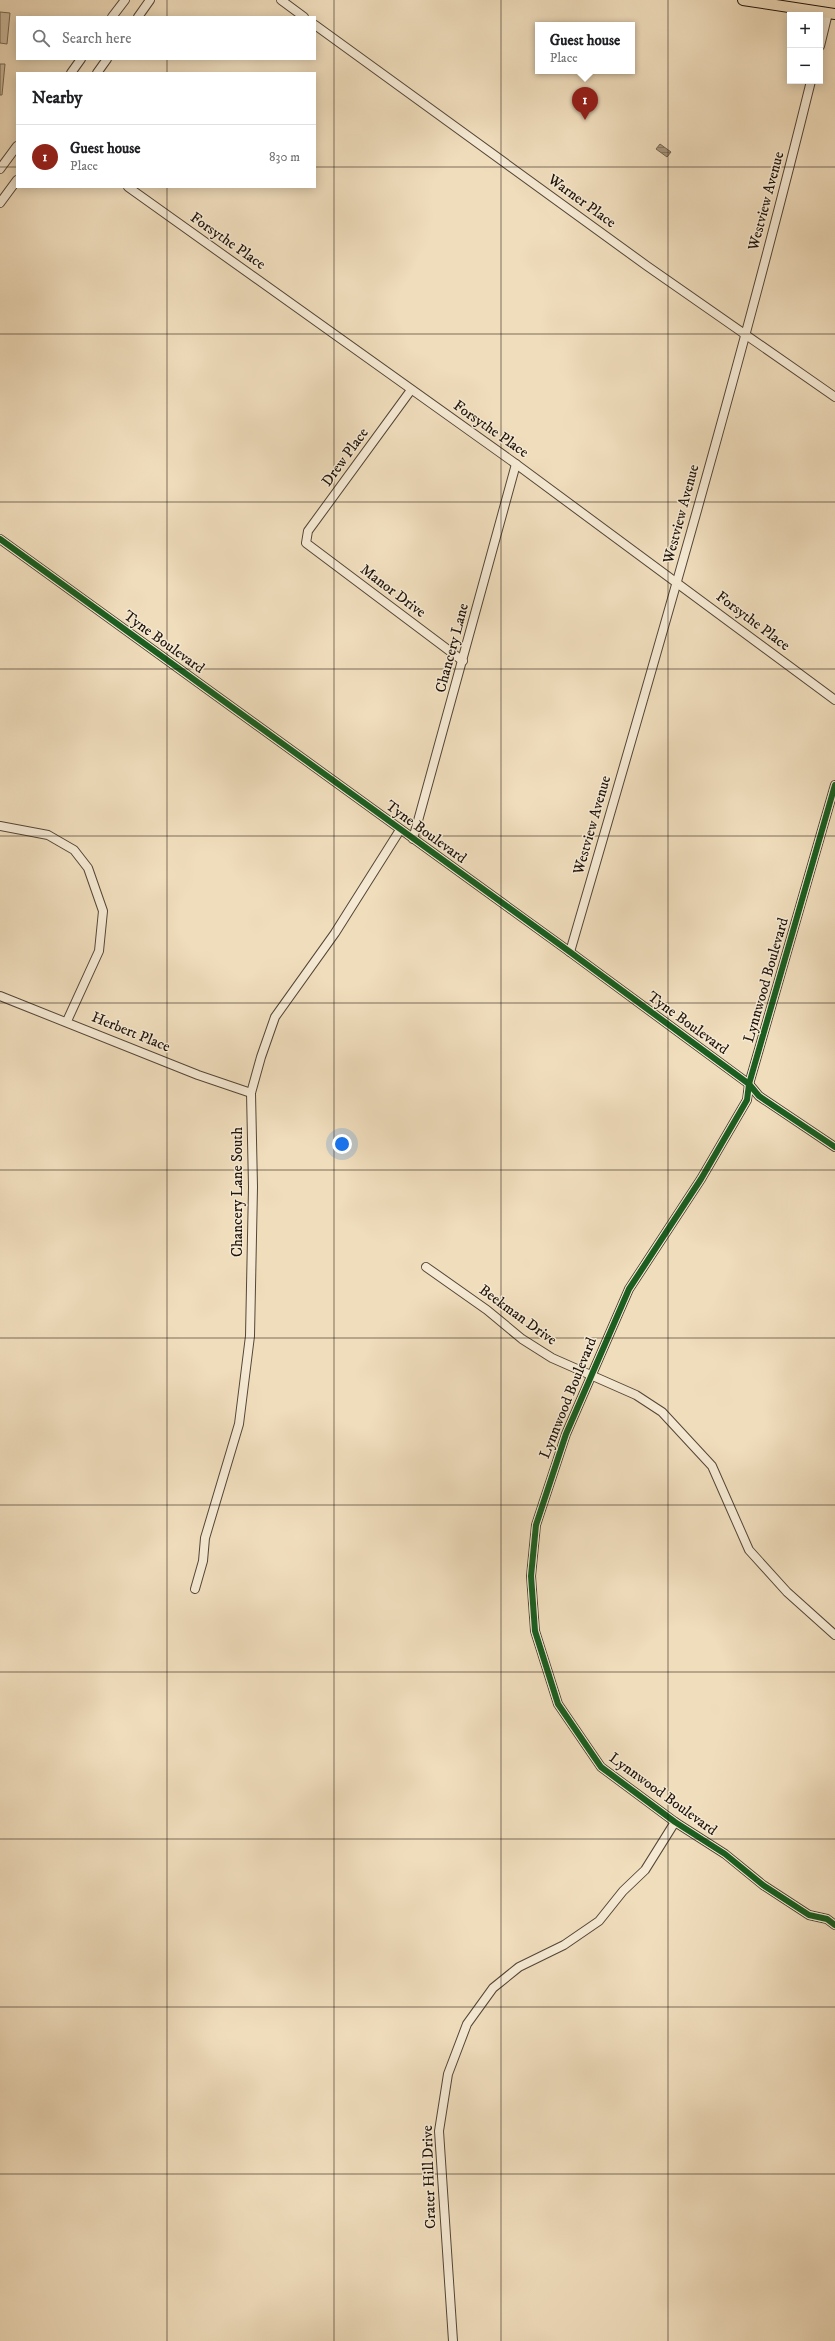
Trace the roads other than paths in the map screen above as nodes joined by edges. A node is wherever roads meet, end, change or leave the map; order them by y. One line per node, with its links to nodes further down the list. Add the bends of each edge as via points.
1 (124, 0): 6 (street)
2 (150, 0): 7 (street)
3 (281, 0): 8 (street)
4 (743, 0): 5 (main road)
5 (832, 13): 10 (street)
6 (113, 16)
7 (139, 16)
8 (303, 16)
9 (316, 26): 21 (street, Warner Place)
10 (823, 38)
11 (80, 60): 13 (street)
12 (106, 60): 14 (street)
13 (72, 72)
14 (97, 72)
15 (810, 84): 21 (street, Westview Avenue)
16 (16, 147): 17 (street)
17 (0, 169)
18 (16, 181): 20 (street)
19 (129, 188): 22 (street, Forsythe Place)
20 (0, 203)
21 (745, 336): 23 (street, Warner Place); 27 (street, Westview Avenue)
22 (411, 390): 24 (street, Forsythe Place); 26 (street, Drew Place, via 308,531)
23 (835, 397)
24 (516, 464): 27 (street, Forsythe Place); 28 (street, Chancery Lane)
25 (0, 539): 32 (street, Tyne Boulevard)
26 (306, 543): 28 (street, Manor Drive)
27 (677, 581): 29 (street, Forsythe Place); 34 (street, Westview Avenue)
28 (463, 661): 33 (street, Chancery Lane)
29 (835, 700)
30 (835, 785): 37 (street, Lynnwood Boulevard)
31 (0, 826): 36 (street, via 48,834 74,850 88,868 103,911 99,951)
32 (400, 830): 33 (street, Tyne Boulevard); 38 (street, Chancery Lane South, via 335,932 275,1018)
33 (413, 839): 34 (street, Tyne Boulevard)
34 (570, 952): 37 (street, Tyne Boulevard)
35 (0, 996): 36 (street, Herbert Place)
36 (67, 1021): 38 (street, Herbert Place, via 198,1075)
37 (749, 1084): 39 (street, Tyne Boulevard, via 759,1096); 41 (street, Lynnwood Boulevard, via 747,1100 705,1173 629,1289)
38 (251, 1093): 42 (street, Chancery Lane South, via 253,1187 250,1336 239,1424 205,1538 203,1561)
39 (835, 1147)
40 (426, 1267): 41 (street, Beekman Drive, via 487,1310 522,1339 552,1358)
41 (590, 1376): 43 (street, Beekman Drive, via 636,1395 665,1416 712,1466 748,1550 787,1592); 44 (street, Lynnwood Boulevard, via 557,1459 536,1525 531,1576 535,1631 558,1704 601,1768)
42 (195, 1589)
43 (835, 1635)
44 (675, 1822): 45 (street, Lynnwood Boulevard, via 726,1854 759,1882 809,1915 827,1919); 46 (street, Crater Hill Drive, via 645,1870 623,1891 599,1921 564,1945 519,1967 493,1988 467,2024 448,2074 439,2131)
45 (835, 1925)
46 (453, 2341)

